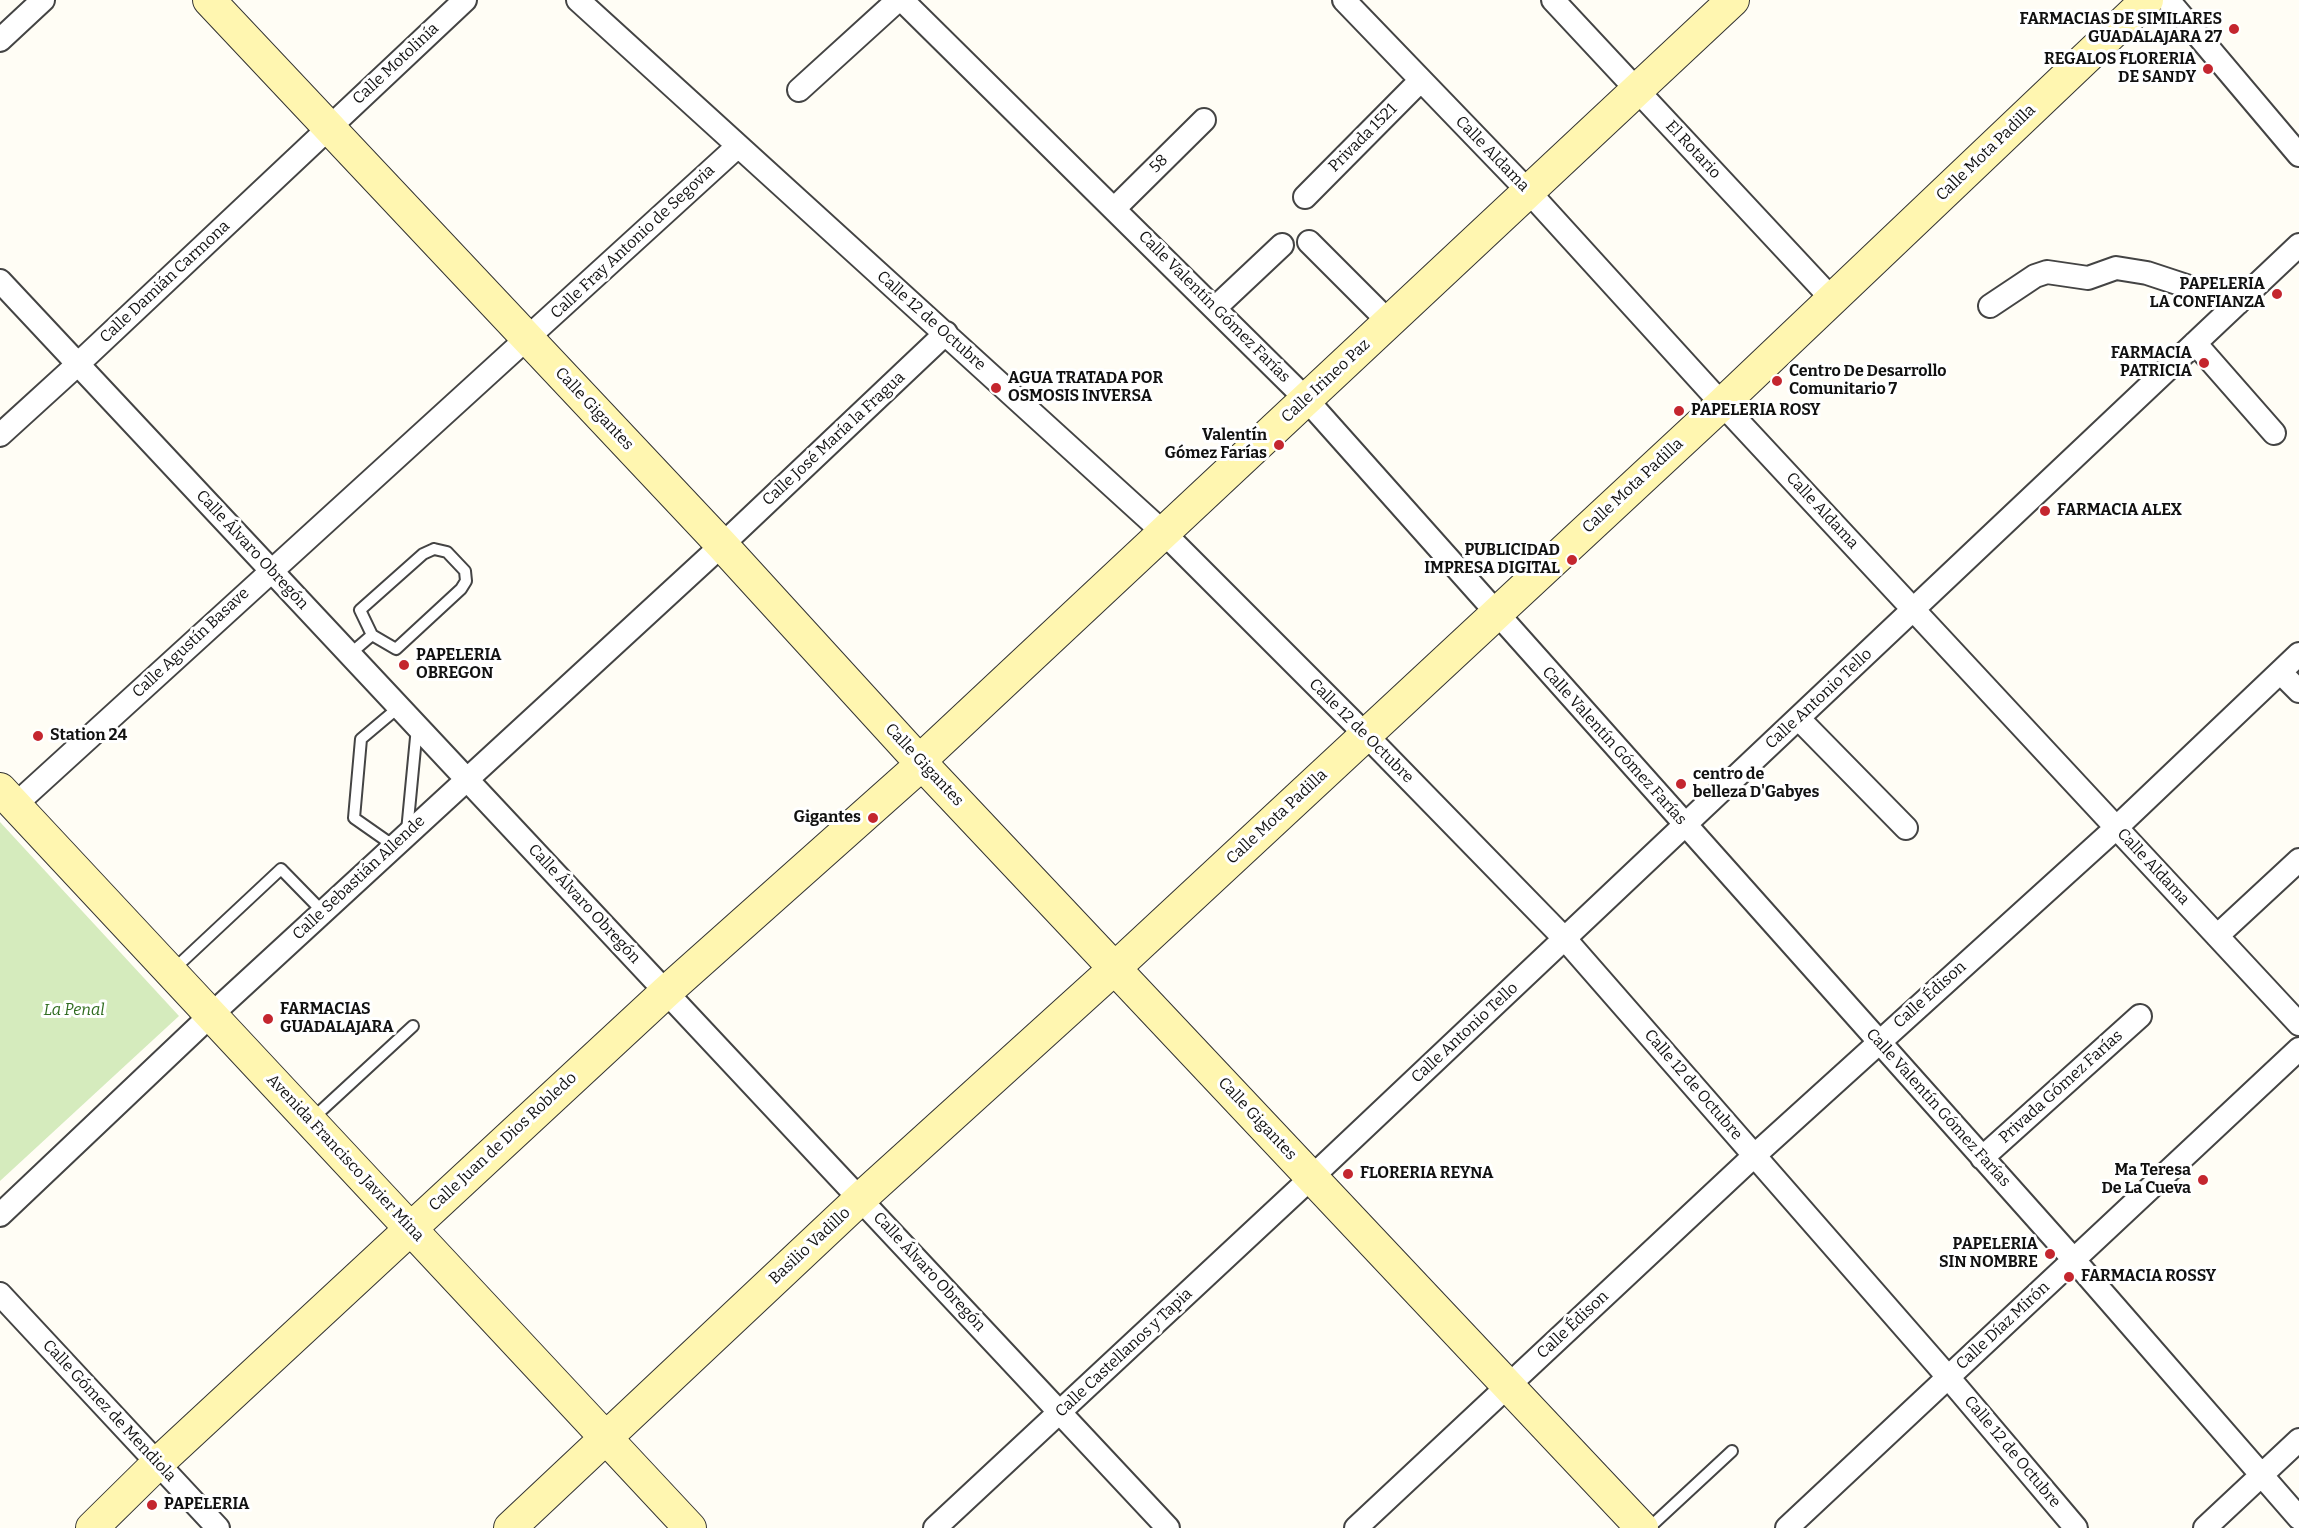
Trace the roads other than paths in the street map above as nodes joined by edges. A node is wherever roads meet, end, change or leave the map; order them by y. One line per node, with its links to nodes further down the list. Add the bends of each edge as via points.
1 (44, 0): 11 (street)
2 (209, 0): 16 (street, Calle Gigantes)
3 (465, 0): 16 (street, Calle Motolinía)
4 (578, 0): 17 (street, Calle 12 de Octubre)
5 (900, 0): 13 (street); 21 (street, Calle Valentín Gómez Farías)
6 (1344, 0): 12 (street, Calle Aldama)
7 (1553, 0): 14 (street, El Rotario)
8 (1733, 0): 14 (street, Calle Irineo Paz)
9 (2147, 0): 26 (street, Calle Mota Padilla)
10 (2168, 0): 18 (street)
11 (0, 40)
12 (1421, 80): 19 (street, Calle Aldama); 20 (street, Privada 1521)
13 (799, 90)
14 (1637, 90): 19 (street, Calle Irineo Paz); 26 (street, El Rotario)
15 (1204, 120): 21 (street, 58)
16 (328, 128): 32 (street, Calle Gigantes); 34 (street, Calle Damián Carmona)
17 (738, 146): 31 (street, Calle 12 de Octubre); 32 (street, Calle Fray Antonio de Segovia)
18 (2299, 155)
19 (1528, 192): 30 (street, Calle Irineo Paz); 36 (street, Calle Aldama)
20 (1305, 197)
21 (1115, 208): 29 (street, Calle Valentín Gómez Farías)
22 (1309, 242): 30 (street)
23 (1282, 244): 29 (street)
24 (2299, 245): 27 (street, Calle Antonio Tello)
25 (0, 281): 34 (street, Calle Álvaro Obregón)
26 (1832, 299): 36 (street, Calle Mota Padilla)
27 (2238, 303): 28 (street, via 2147,273 2116,268 2088,278 2047,272); 33 (street, Calle Antonio Tello)
28 (1990, 306)
29 (1215, 308): 35 (street, Calle Valentín Gómez Farías)
30 (1389, 322): 35 (street, Calle Irineo Paz)
31 (946, 333): 39 (street, Calle 12 de Octubre); 40 (street, Calle José María la Fragua)
32 (528, 339): 40 (street, Calle Gigantes); 41 (street, Calle Agustín Basave)
33 (2195, 343): 37 (street); 42 (street, Calle Antonio Tello)
34 (78, 364): 38 (street, Calle Damián Carmona); 41 (street, Calle Álvaro Obregón)
35 (1306, 399): 39 (street, Calle Irineo Paz); 43 (street, Calle Valentín Gómez Farías)
36 (1722, 404): 42 (street, Calle Aldama); 43 (street, Calle Mota Padilla)
37 (2274, 433)
38 (0, 435)
39 (1164, 533): 52 (street, Calle 12 de Octubre); 53 (street, Calle Irineo Paz, via 928,753)
40 (722, 545): 53 (street, Calle Gigantes); 54 (street, Calle Sebastián Allende)
41 (271, 570): 45 (street, Calle Álvaro Obregón); 55 (street, Calle Agustín Basave)
42 (1913, 609): 50 (street, Calle Antonio Tello); 58 (street, Calle Aldama)
43 (1496, 614): 52 (street, Calle Mota Padilla); 56 (street, Calle Valentín Gómez Farías)
44 (372, 634): 44 (lane, via 396,649 461,588 466,581 465,571 447,552 434,549 423,554 360,610); 45 (lane)
45 (350, 654): 49 (street, Calle Álvaro Obregón)
46 (2299, 654): 47 (street, Calle Édison)
47 (2280, 672): 48 (street); 58 (street, Calle Édison)
48 (2299, 691)
49 (399, 707): 51 (street, Calle Álvaro Obregón); 59 (lane, via 361,739 354,818)
50 (1798, 718): 56 (street, Calle Antonio Tello); 57 (street)
51 (417, 726): 54 (street, Calle Álvaro Obregón); 59 (lane)
52 (1366, 735): 63 (street, Calle 12 de Octubre); 64 (street, Calle Mota Padilla)
53 (921, 764): 64 (street, Calle Gigantes); 66 (street, Calle Juan de Dios Robledo)
54 (467, 779): 59 (street, Calle Sebastián Allende); 66 (street, Calle Álvaro Obregón)
55 (8, 797): 65 (street, Avenida Francisco Javier Mina)
56 (1684, 826): 63 (street, Calle Antonio Tello); 71 (street, Calle Valentín Gómez Farías)
57 (1906, 828)
58 (2116, 828): 62 (street, Calle Aldama); 71 (street, Calle Édison)
59 (401, 840): 61 (street, Calle Sebastián Allende)
60 (2299, 860): 62 (street)
61 (323, 912): 65 (lane, via 281,869); 67 (street, Calle Sebastián Allende)
62 (2217, 936): 69 (street, Calle Aldama)
63 (1565, 939): 74 (street, Calle 12 de Octubre); 76 (street, Calle Antonio Tello)
64 (1115, 968): 76 (street, Calle Gigantes); 77 (street, Basilio Vadillo)
65 (171, 972): 67 (street, Avenida Francisco Javier Mina)
66 (666, 992): 77 (street, Calle Álvaro Obregón); 79 (street, Calle Juan de Dios Robledo)
67 (211, 1015): 73 (street, Avenida Francisco Javier Mina); 78 (street, Calle Sebastián Allende)
68 (2140, 1016): 75 (street, Privada Gómez Farías)
69 (2299, 1024)
70 (413, 1026): 73 (lane)
71 (1879, 1042): 74 (street, Calle Édison); 75 (street, Calle Valentín Gómez Farías)
72 (2299, 1049): 80 (street, Calle Díaz Mirón)
73 (310, 1121): 79 (street, Avenida Francisco Javier Mina)
74 (1755, 1155): 82 (street, Calle 12 de Octubre); 83 (street, Calle Édison)
75 (1982, 1158): 80 (street, Calle Valentín Gómez Farías)
76 (1312, 1177): 83 (street, Calle Gigantes); 84 (street, Calle Castellanos y Tapia)
77 (860, 1199): 84 (street, Calle Álvaro Obregón); 85 (street, Basilio Vadillo)
78 (0, 1215)
79 (410, 1228): 85 (street, Avenida Francisco Javier Mina); 88 (street, Calle Juan de Dios Robledo)
80 (2074, 1260): 82 (street, Calle Díaz Mirón); 89 (street, Calle Valentín Gómez Farías)
81 (0, 1294): 88 (street, Calle Gómez de Mendiola)
82 (1948, 1377): 100 (street, Calle Díaz Mirón); 101 (street, Calle 12 de Octubre)
83 (1508, 1385): 97 (street, Calle Édison); 98 (street, Calle Gigantes)
84 (1060, 1413): 95 (street, Calle Castellanos y Tapia); 96 (street, Calle Álvaro Obregón)
85 (606, 1438): 93 (street, Basilio Vadillo); 94 (street, Avenida Francisco Javier Mina)
86 (2299, 1440): 89 (street)
87 (1732, 1451): 99 (lane)
88 (158, 1463): 91 (street, Calle Juan de Dios Robledo); 92 (street, Calle Gómez de Mendiola)
89 (2261, 1476): 90 (street, Calle Valentín Gómez Farías); 102 (street)
90 (2299, 1518)
91 (92, 1528)
92 (218, 1528)
93 (510, 1528)
94 (690, 1528)
95 (935, 1528)
96 (1168, 1528)
97 (1356, 1528)
98 (1642, 1528)
99 (1649, 1528)
100 (1787, 1528)
101 (2076, 1528)
102 (2205, 1528)

